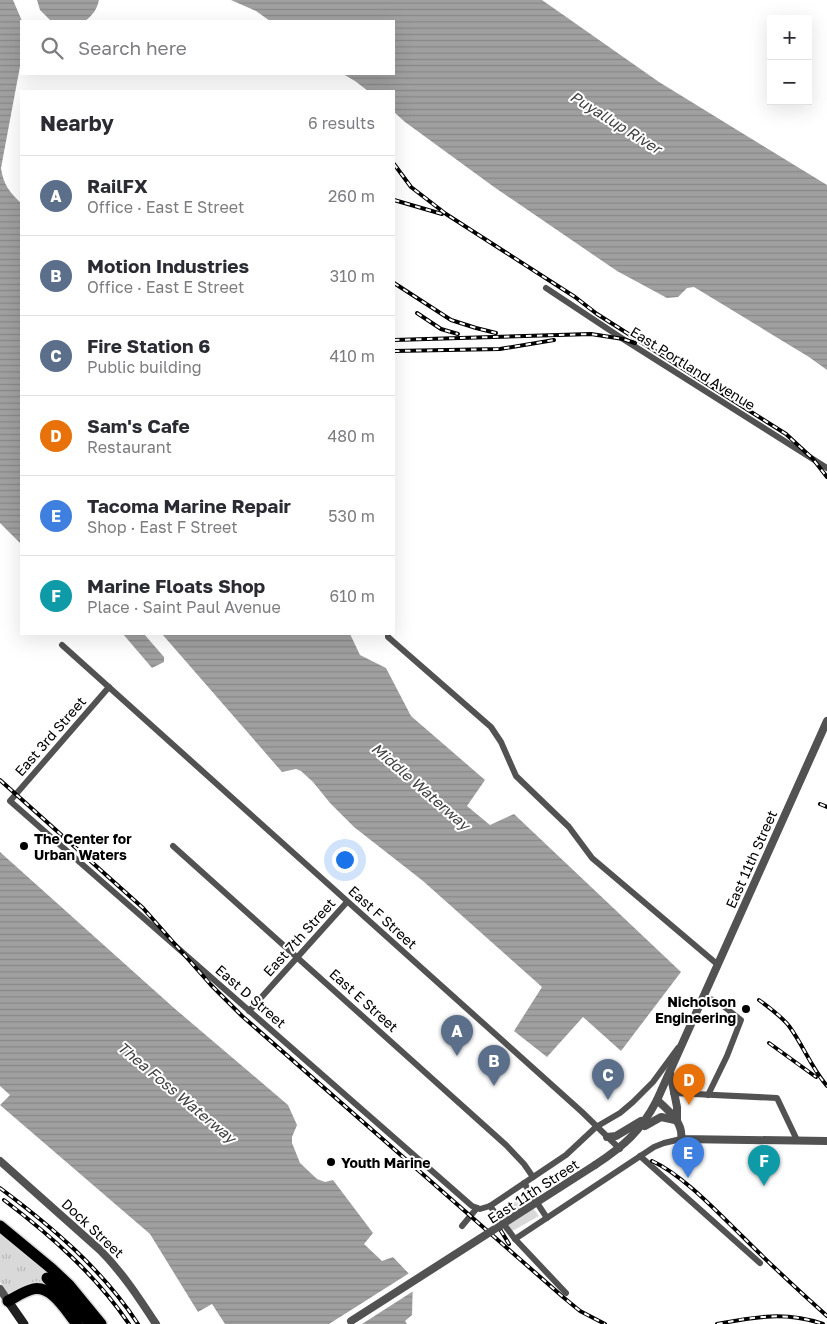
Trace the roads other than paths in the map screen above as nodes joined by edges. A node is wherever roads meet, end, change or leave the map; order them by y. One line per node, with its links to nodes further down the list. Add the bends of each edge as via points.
1 (546, 288): 2 (street, East Portland Avenue)
2 (827, 468)
3 (388, 635): 11 (street, via 491,727 516,776 569,827 592,858)
4 (62, 645): 5 (street, East F Street)
5 (109, 687): 7 (street, East 3rd Street); 9 (street, East F Street)
6 (827, 721): 11 (street, East 11th Street)
7 (10, 801): 13 (street, East D Street)
8 (173, 846): 10 (street, East E Street)
9 (347, 902): 10 (street, East 7th Street); 21 (street, East F Street)
10 (298, 957): 13 (street, East 7th Street); 30 (street, East E Street, via 506,1145)
11 (718, 964): 12 (street, East 11th Street)
12 (704, 997): 14 (street, East 11th Street); 17 (street, via 717,1001 741,1020)
13 (250, 1011): 33 (street, East D Street)
14 (686, 1035): 15 (street, East 11th Street); 21 (street, East 11th Street, via 649,1086 620,1113)
15 (670, 1072): 16 (street); 18 (street, East 11th Street)
16 (673, 1093): 17 (street); 20 (street)
17 (708, 1095): 25 (street, via 777,1098)
18 (658, 1100): 19 (street, East 11th Street); 20 (street)
19 (653, 1109): 22 (street, East 11th Street); 23 (street, via 631,1129)
20 (677, 1120): 22 (street, via 661,1117); 24 (street, via 683,1132)
21 (596, 1127): 23 (street, East F Street); 30 (street, East 11th Street, via 566,1155)
22 (635, 1134): 27 (street, East 11th Street)
23 (607, 1137): 27 (street, East F Street)
24 (682, 1138): 25 (street); 28 (street, via 664,1142)
25 (797, 1140): 26 (street)
26 (827, 1141)
27 (620, 1149): 48 (street, East 11th Street, bridge)
28 (640, 1156): 34 (street); 38 (street)
29 (0, 1162): 47 (street, Dock Street, via 114,1264)
30 (533, 1177): 31 (street, East 11th Street)
31 (524, 1183): 32 (street, East 11th Street); 34 (street)
32 (490, 1206): 33 (street, East 11th Street); 37 (street)
33 (477, 1208): 36 (street, East 11th Street)
34 (547, 1218): 37 (street)
35 (0, 1226): 46 (highway, via 52,1268)
36 (462, 1226)
37 (515, 1239): 41 (street)
38 (760, 1263)
39 (47, 1278): 45 (highway)
40 (0, 1289): 42 (street)
41 (566, 1293)
42 (8, 1301): 43 (main road); 44 (highway, via 28,1290 43,1289)
43 (24, 1324)
44 (77, 1324)
45 (90, 1324)
46 (101, 1324)
47 (156, 1324)
48 (347, 1324)

